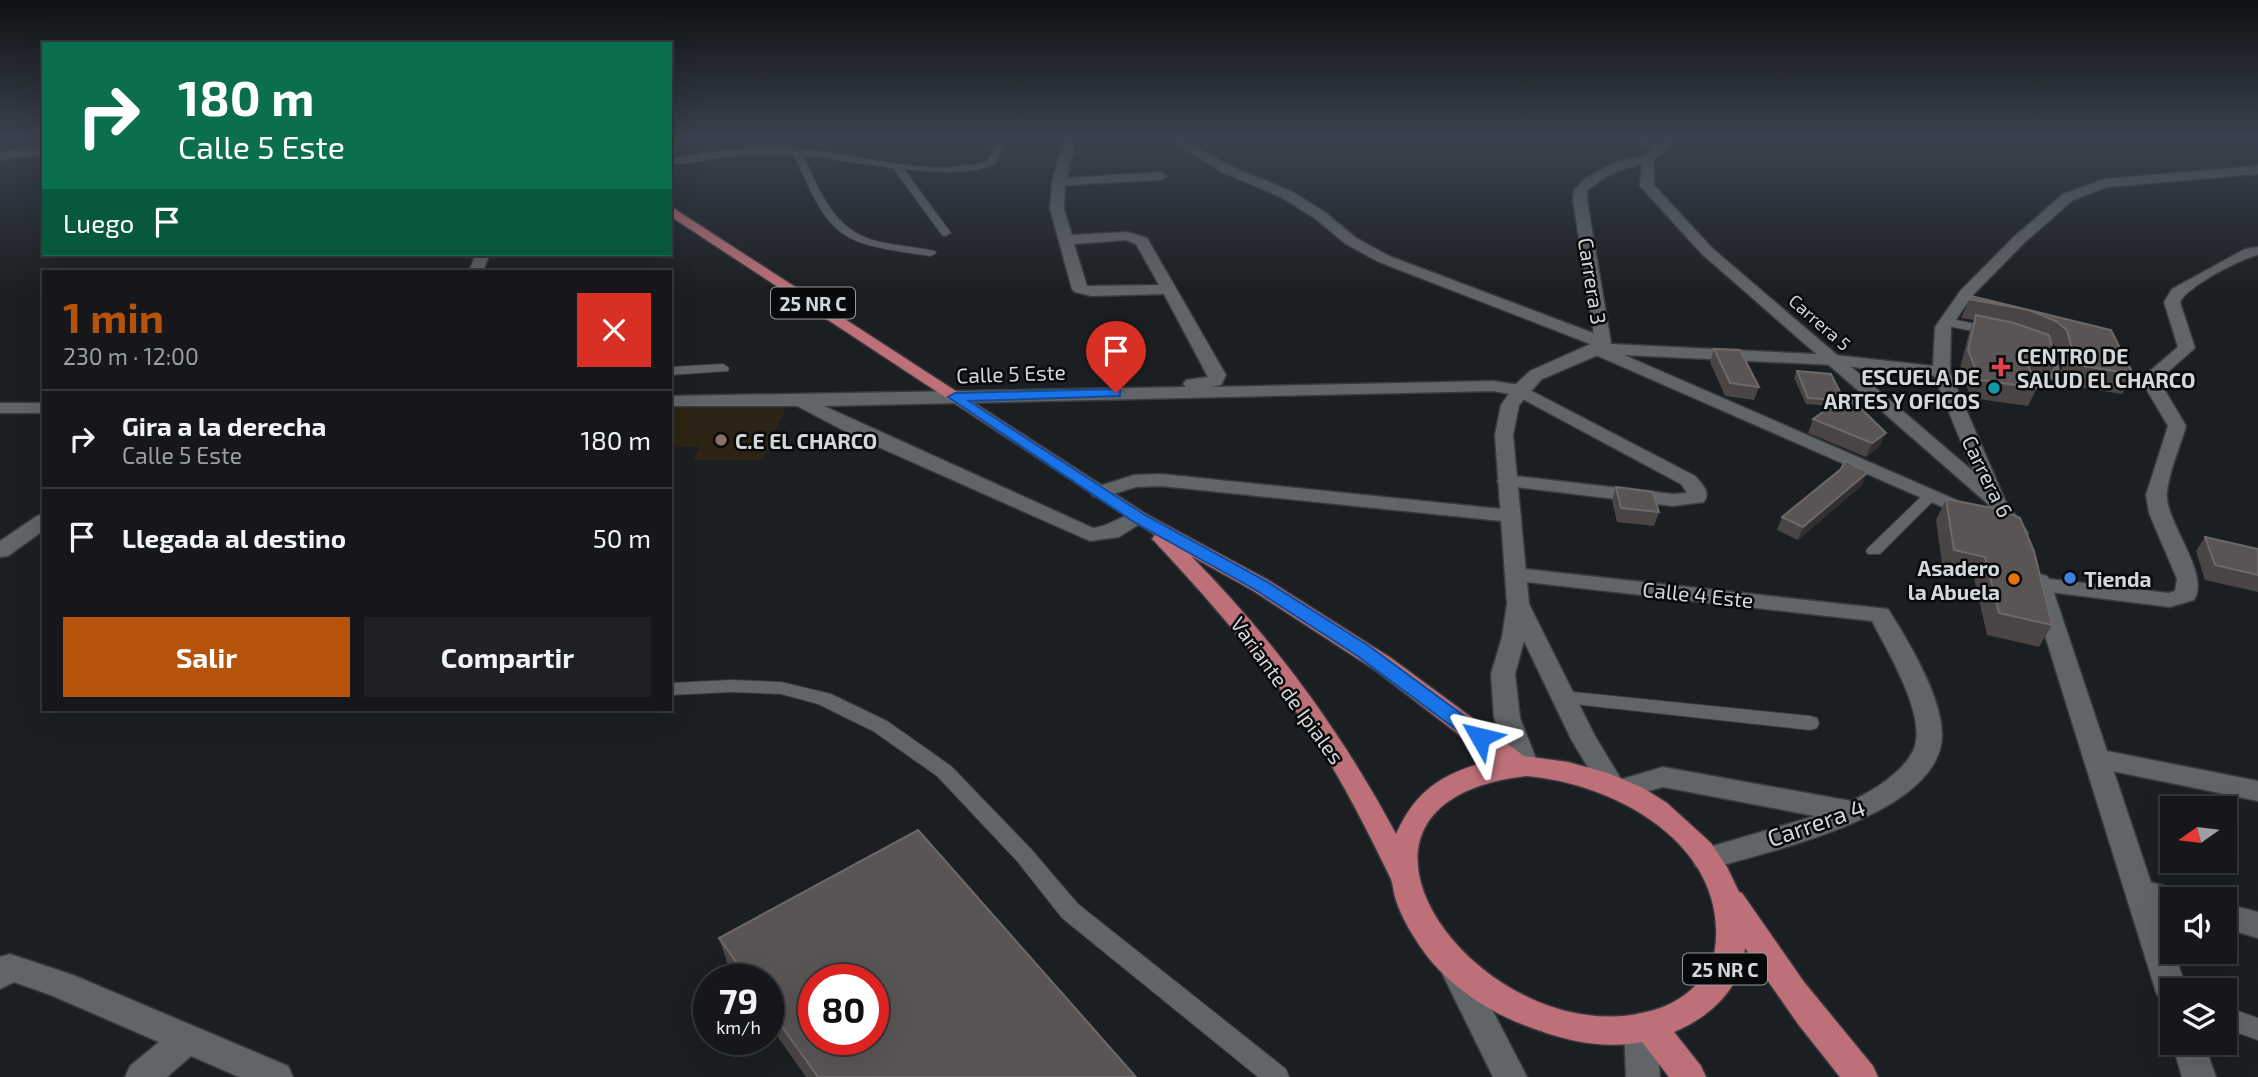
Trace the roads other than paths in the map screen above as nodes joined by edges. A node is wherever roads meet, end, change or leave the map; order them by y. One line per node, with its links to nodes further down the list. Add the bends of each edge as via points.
1 (817, 189): 12 (lane, via 836,224 851,235)
2 (914, 189): 9 (lane)
3 (1057, 189): 10 (street, via 1056,209)
4 (1275, 189): 17 (street, via 1384,259)
5 (1582, 189): 17 (street, Carrera 3)
6 (1649, 189): 18 (street, Carrera 5, via 1707,251)
7 (2088, 189): 14 (street, Carrera 6, via 2068,197 2020,239 1966,293)
8 (672, 211): 25 (highway, Variante de Ipiales / 25 NR C)
9 (946, 233)
10 (1065, 240): 13 (street, via 1127,236 1142,240); 13 (street, via 1080,289)
11 (2258, 251): 41 (street, via 2231,260 2177,292 2172,302 2187,348 2152,377 2177,426 2156,495 2159,513 2188,579 2186,595 2170,600)
12 (930, 253)
13 (1170, 289): 24 (street, via 1217,375 1215,381 1058,384)
14 (1947, 322): 15 (lane); 21 (street, Carrera 6)
15 (1999, 332)
16 (2033, 341): 22 (lane, via 2049,349)
17 (1600, 346): 18 (street); 23 (street, Carrera 3, via 1536,375); 32 (street)
18 (1835, 360): 21 (street); 33 (street, Carrera 5)
19 (723, 369): 20 (lane)
20 (672, 371)
21 (1941, 372): 33 (street, Carrera 6)
22 (2054, 377)
23 (1520, 390): 24 (street, Calle 5 Este, via 1493,386); 30 (street, via 1510,405 1504,435); 30 (street, via 1688,480 1697,498 1673,500)
24 (1035, 395): 25 (street, Calle 5 Este)
25 (955, 397): 27 (street, Calle 5 Este); 31 (highway, Variante de Ipiales / 25 NR C)
26 (672, 401): 27 (street, Calle 5 Este)
27 (800, 401): 36 (street, via 1090,536)
28 (0, 408): 29 (street)
29 (42, 408)
30 (1507, 481): 34 (street)
31 (1100, 492): 34 (street, via 1135,481 1161,480); 36 (highway, Variante de Ipiales / 25 NR C)
32 (1930, 496): 37 (street); 39 (lane)
33 (1995, 500): 37 (street, Carrera 6)
34 (1511, 516): 40 (street)
35 (42, 521): 38 (street)
36 (1143, 521): 48 (highway, Variante de Ipiales / 25 NR C, via 1260,585 1383,664); 53 (highway, Variante de Ipiales / 25 NR C, via 1210,587 1275,665 1341,760)
37 (2020, 536): 41 (street, Carrera 6)
38 (0, 551)
39 (1874, 551)
40 (1516, 575): 42 (street); 43 (street, Calle 4 Este)
41 (2041, 585): 47 (street, Carrera 6)
42 (1518, 604): 45 (street); 48 (street, via 1503,674 1507,718)
43 (1880, 614): 51 (street, Carrera 4, via 1927,712 1930,739 1922,763 1877,800)
44 (672, 689): 68 (lane, via 781,688 824,699 880,726 944,771 1070,911)
45 (1564, 697): 46 (lane); 49 (street)
46 (1810, 723)
47 (2097, 759): 50 (street); 54 (street, Carrera 6)
48 (1522, 766): 49 (highway, 25 NR C, via 1563,770); 53 (highway, 25 NR C, via 1490,769 1441,789 1423,806 1411,827)
49 (1616, 787): 51 (street, via 1663,777); 52 (highway, 25 NR C, via 1668,819)
50 (2258, 791)
51 (1853, 813): 52 (street, Carrera 4)
52 (1713, 872): 62 (highway, 25 NR C, via 1731,914 1732,944 1725,972 1708,996 1682,1015); 72 (highway, 25 NR C, via 1766,956)
53 (1405, 876): 58 (highway, 25 NR C, via 1412,905 1427,933)
54 (2140, 891): 55 (street); 60 (street, Carrera 6)
55 (2160, 897)
56 (2237, 919): 57 (street)
57 (2258, 925)
58 (1450, 960): 62 (highway, 25 NR C, via 1481,986 1518,1008 1549,1019 1601,1030); 69 (street)
59 (3, 969): 64 (street, via 62,985)
60 (2168, 978)
61 (2237, 1022): 63 (lane)
62 (1645, 1027): 70 (street); 71 (highway)
63 (2258, 1029)
64 (187, 1039): 66 (street); 67 (street)
65 (2192, 1055): 73 (street)
66 (142, 1077)
67 (276, 1077)
68 (1277, 1077)
69 (1510, 1077)
70 (1643, 1077)
71 (1689, 1077)
72 (1861, 1077)
73 (2199, 1077)

